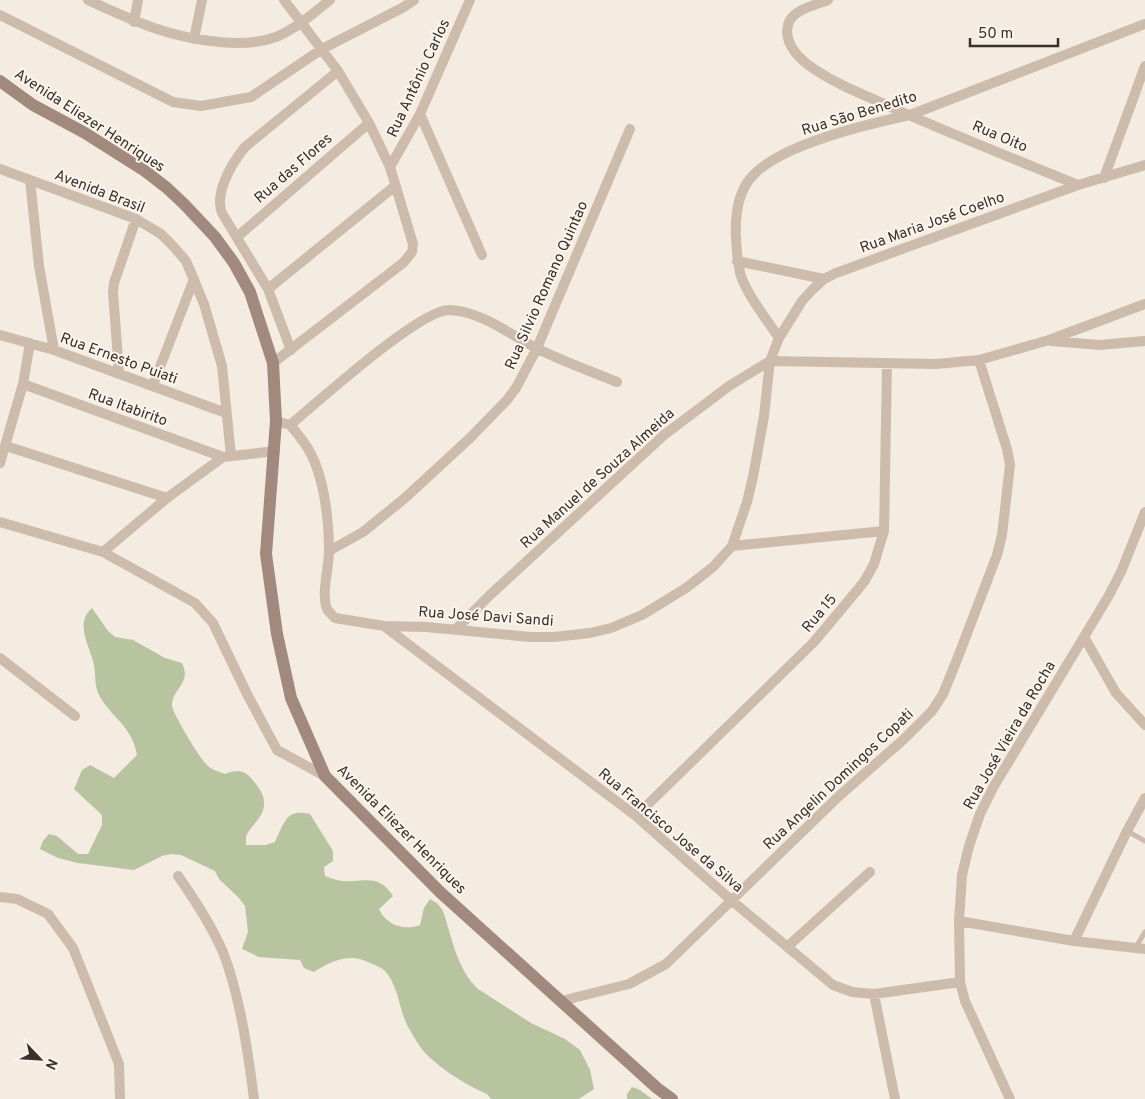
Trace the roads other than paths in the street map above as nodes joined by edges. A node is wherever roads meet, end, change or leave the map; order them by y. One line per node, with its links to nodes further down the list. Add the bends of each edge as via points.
1 (88, 0): 10 (street)
2 (138, 0): 10 (street)
3 (202, 0): 13 (street)
4 (284, 0): 11 (street)
5 (330, 0): 11 (street)
6 (414, 0): 14 (street)
7 (470, 0): 18 (street, Rua Antônio Carlos)
8 (828, 0): 19 (street, Rua Oito, via 796,14 790,20 787,36 790,44 806,63 834,81)
9 (0, 15): 14 (street, via 173,102 201,106 251,97)
10 (134, 22): 13 (street)
11 (302, 23): 13 (street, via 277,37 262,41 241,44); 14 (street)
12 (1145, 24): 19 (street, Rua São Benedito)
13 (194, 40)
14 (322, 48): 16 (street)
15 (1145, 66): 25 (street)
16 (338, 71): 20 (street); 30 (street, via 245,147 234,160 225,179 219,207)
17 (0, 81): 47 (street, Avenida Eliezer Henriques, via 145,171 185,205 234,263 250,292)
18 (420, 114): 23 (street, Rua Antônio Carlos); 31 (street)
19 (910, 115): 27 (street, Rua Oito); 32 (street, Rua São Benedito, via 805,145 784,153 761,168 749,180 739,198)
20 (369, 123): 23 (street); 30 (street, Rua das Flores)
21 (630, 129): 42 (street, Rua Silvio Romano Quintao)
22 (1145, 165): 25 (street, Rua Maria José Coelho)
23 (390, 167): 28 (street)
24 (0, 169): 26 (street, Avenida Brasil)
25 (1104, 178): 27 (street, Rua Maria José Coelho)
26 (30, 180): 29 (street, Avenida Brasil); 43 (street, via 39,266)
27 (1078, 185): 34 (street, Rua Maria José Coelho)
28 (395, 186): 35 (street); 44 (street, via 412,236 412,252 403,263)
29 (136, 219): 33 (street, Avenida Brasil, via 173,246 186,261); 49 (street, via 113,292)
30 (237, 237): 35 (street)
31 (482, 255)
32 (737, 261): 34 (street); 38 (street, Rua São Benedito, via 748,291)
33 (194, 279): 52 (street); 53 (street, Avenida Brasil, via 222,366)
34 (824, 279): 38 (street, Rua Maria José Coelho, via 802,301)
35 (268, 289): 44 (street)
36 (1145, 304): 39 (street)
37 (0, 335): 41 (street, Rua Ernesto Puiati)
38 (779, 338): 46 (street, Rua Maria José Coelho)
39 (1049, 340): 40 (street, via 1099,345); 45 (street)
40 (1145, 341)
41 (30, 343): 43 (street, Rua Ernesto Puiati); 51 (street)
42 (537, 348): 50 (street); 55 (street, via 476,315 448,310 430,315 399,336); 65 (street, Rua Silvio Romano Quintao, via 516,388 470,438 392,510 359,535)
43 (54, 350): 49 (street, Rua Ernesto Puiati)
44 (290, 350): 47 (street)
45 (979, 360): 48 (street); 81 (street, Rua Angelin Domingos Copati, via 1007,449 1010,465 1008,485 1001,544 943,694 932,711 904,739 838,797)
46 (770, 361): 48 (street); 64 (street, Rua José Davi Sandi, via 753,477); 68 (street, Rua Manuel de Souza Almeida, via 728,386 664,435)
47 (274, 363): 54 (street, Avenida Eliezer Henriques)
48 (887, 364): 63 (street, Rua 15)
49 (120, 374): 52 (street, Rua Ernesto Puiati)
50 (617, 382)
51 (23, 384): 56 (street); 58 (street, Rua Itabirito)
52 (153, 386): 53 (street, Rua Ernesto Puiati)
53 (226, 413): 58 (street, Avenida Brasil)
54 (276, 421): 55 (street); 57 (street, Avenida Eliezer Henriques)
55 (290, 425): 65 (street, via 307,446 318,474 325,502)
56 (6, 446): 59 (street); 60 (street)
57 (275, 451): 58 (street); 73 (street, Avenida Eliezer Henriques, via 266,554 277,634 291,698)
58 (227, 457): 60 (street)
59 (0, 463)
60 (167, 498): 66 (street)
61 (1145, 514): 69 (street, Rua José Vieira da Rocha, via 1121,572)
62 (0, 522): 66 (street)
63 (884, 531): 64 (street); 75 (street, Rua 15, via 874,564 864,582 814,642)
64 (732, 546): 68 (street, Rua José Davi Sandi, via 713,567 686,588 642,615 611,628 546,637)
65 (329, 551): 67 (street, Rua José Davi Sandi, via 325,593 327,608 335,618)
66 (103, 552): 73 (street, via 195,603 213,623 276,750)
67 (384, 626): 68 (street, Rua José Davi Sandi); 75 (street, Rua Francisco Jose da Silva)
68 (455, 630)
69 (1084, 637): 72 (street, via 1116,692); 82 (street, Rua José Vieira da Rocha, via 1012,754 980,814 962,875)
70 (0, 658): 71 (street)
71 (75, 716)
72 (1145, 725)
73 (325, 776): 89 (street, Avenida Eliezer Henriques, via 440,892)
74 (1145, 798): 76 (street)
75 (636, 816): 81 (street, Rua Francisco Jose da Silva)
76 (1127, 831): 77 (lane); 84 (street)
77 (1145, 840)
78 (870, 872): 85 (street)
79 (178, 876): 91 (street, via 204,915 223,953 239,1009)
80 (0, 897): 90 (street, via 17,899 48,914 73,948 119,1064)
81 (731, 900): 85 (street, Rua Francisco Jose da Silva); 89 (street, Rua Angelin Domingos Copati, via 666,964 629,984)
82 (959, 921): 84 (street); 87 (street, Rua José Vieira da Rocha)
83 (1145, 932): 86 (lane)
84 (1074, 941): 86 (street)
85 (788, 948): 88 (street, Rua Francisco Jose da Silva, via 833,985 852,992)
86 (1140, 949)
87 (960, 982): 88 (street, Rua Francisco Jose da Silva); 94 (street, Rua José Vieira da Rocha, via 965,1001)
88 (874, 994): 93 (street)
89 (561, 1001): 92 (street, Avenida Eliezer Henriques)
90 (120, 1099)
91 (254, 1099)
92 (672, 1099)
93 (895, 1099)
94 (1010, 1099)

